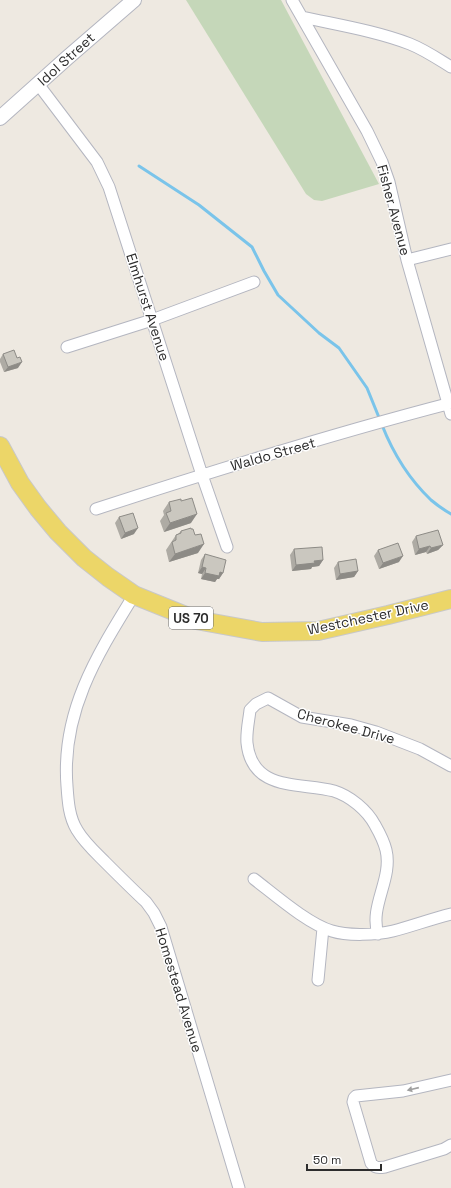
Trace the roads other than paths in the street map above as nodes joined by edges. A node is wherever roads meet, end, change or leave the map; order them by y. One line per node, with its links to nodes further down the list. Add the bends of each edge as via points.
1 (134, 0): 5 (street, Idol Street)
2 (292, 0): 3 (street, Fisher Avenue)
3 (302, 17): 4 (street, via 388,37 411,45); 8 (street, Fisher Avenue, via 382,162)
4 (451, 67)
5 (38, 84): 6 (street, Idol Street); 10 (street, Elmhurst Avenue, via 104,174)
6 (0, 118)
7 (451, 249): 8 (street)
8 (408, 260): 12 (street, Fisher Avenue)
9 (254, 282): 10 (street)
10 (152, 320): 11 (street); 14 (street, Elmhurst Avenue)
11 (67, 347)
12 (450, 407): 14 (street, Waldo Street, via 381,422)
13 (0, 446): 17 (main road, Westchester Drive / US 70, via 20,483 58,532 84,558)
14 (202, 475): 15 (street, Waldo Street); 16 (street, Elmhurst Avenue)
15 (96, 509)
16 (227, 547)
17 (134, 595): 18 (main road, Westchester Drive / US 70, via 196,620 262,632 318,631); 27 (street, Homestead Avenue, via 110,633 77,701 66,759 70,811 76,829 84,841 146,902 161,927)
18 (451, 599)
19 (451, 766): 23 (street, Cherokee Drive, via 420,749 376,732 351,724 302,717 272,699 268,698 250,710 247,742 254,763 261,773 278,782 344,795 368,813 376,826 386,850 387,866 377,906 375,924)
20 (254, 879): 22 (street)
21 (451, 914): 23 (street)
22 (323, 928): 23 (street, via 334,932); 24 (street)
23 (378, 934)
24 (318, 980)
25 (451, 1080): 26 (street, one-way to 26, via 403,1091 356,1096 353,1102 374,1167 384,1167)
26 (451, 1145)
27 (239, 1188)

